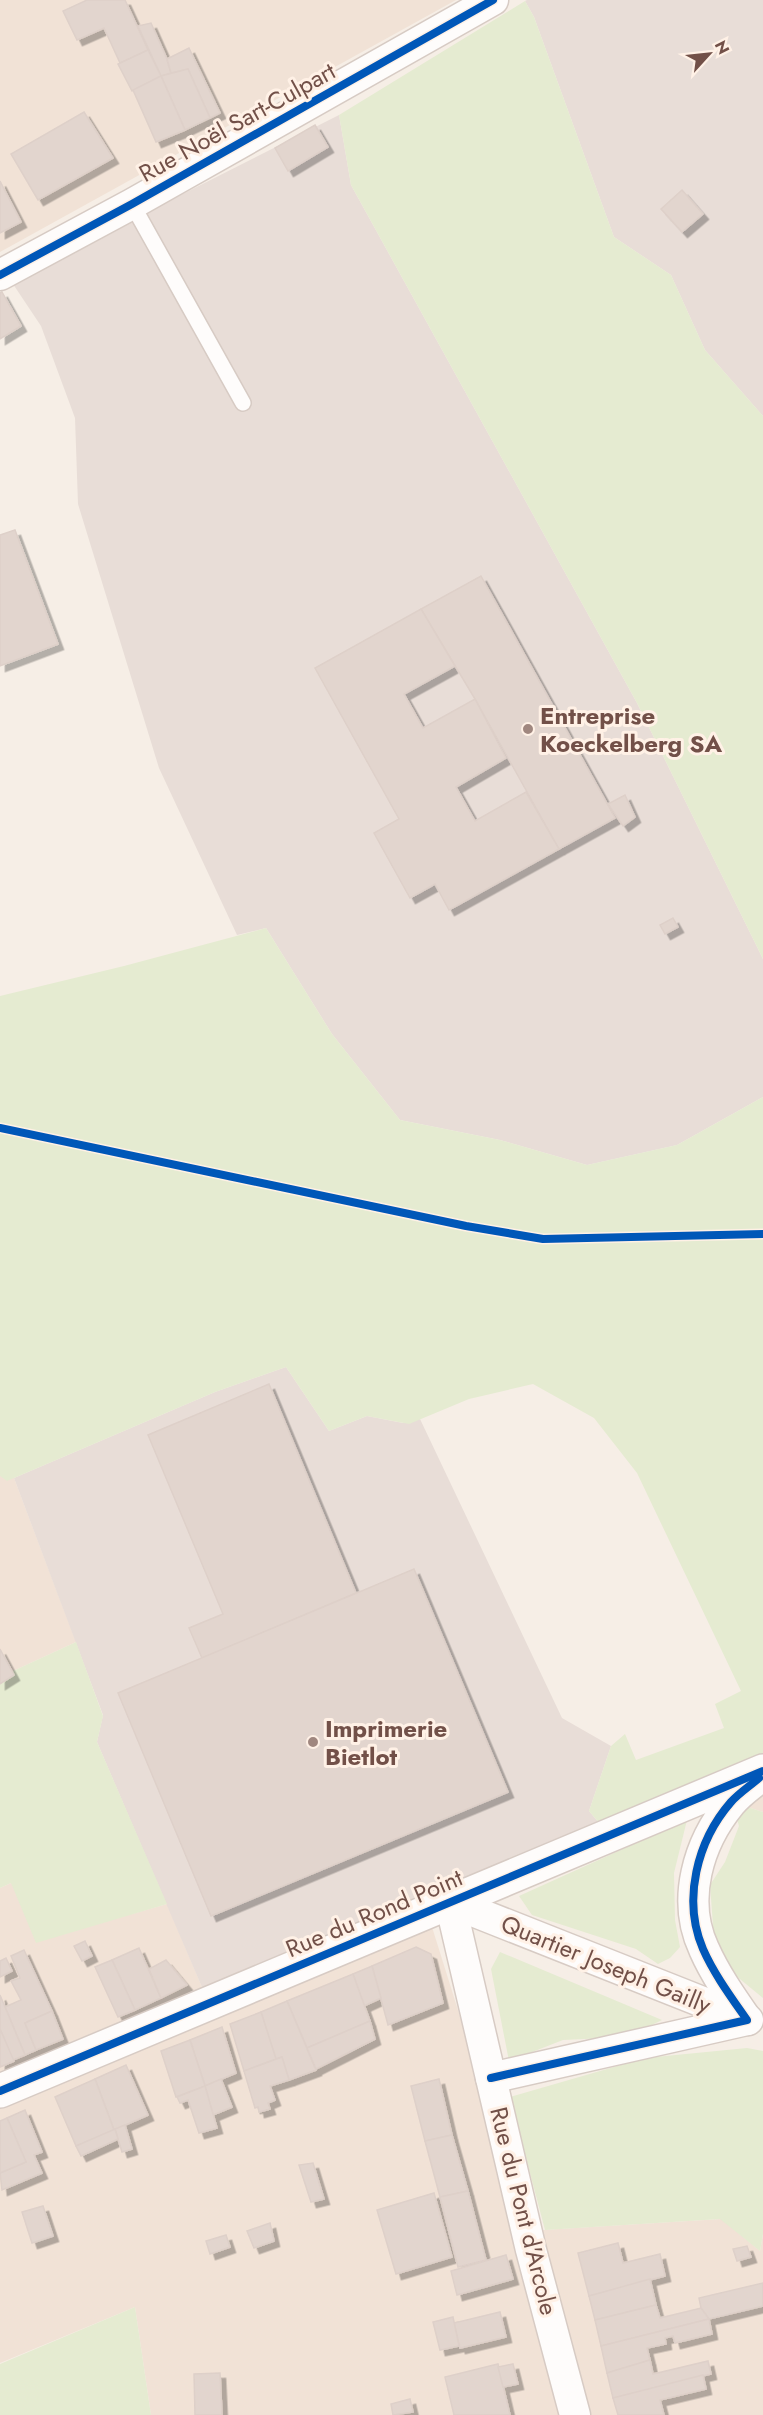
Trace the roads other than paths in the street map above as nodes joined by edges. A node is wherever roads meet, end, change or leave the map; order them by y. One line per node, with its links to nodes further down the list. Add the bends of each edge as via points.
1 (493, 0): 2 (street, Rue Noël Sart-Culpart)
2 (132, 204): 3 (street, Rue Noël Sart-Culpart); 4 (lane)
3 (0, 275)
4 (243, 403)
5 (763, 1773): 6 (street, Rue du Rond Point); 7 (street, via 732,1802 708,1835 695,1875 693,1914 703,1948 724,1986)
6 (450, 1902): 7 (street, Quartier Joseph Gailly); 8 (street, Rue du Pont d'Arcole); 9 (street, Rue du Rond Point)
7 (755, 2023): 8 (street)
8 (491, 2078): 10 (street, Rue du Pont d'Arcole)
9 (0, 2091)
10 (575, 2415)

